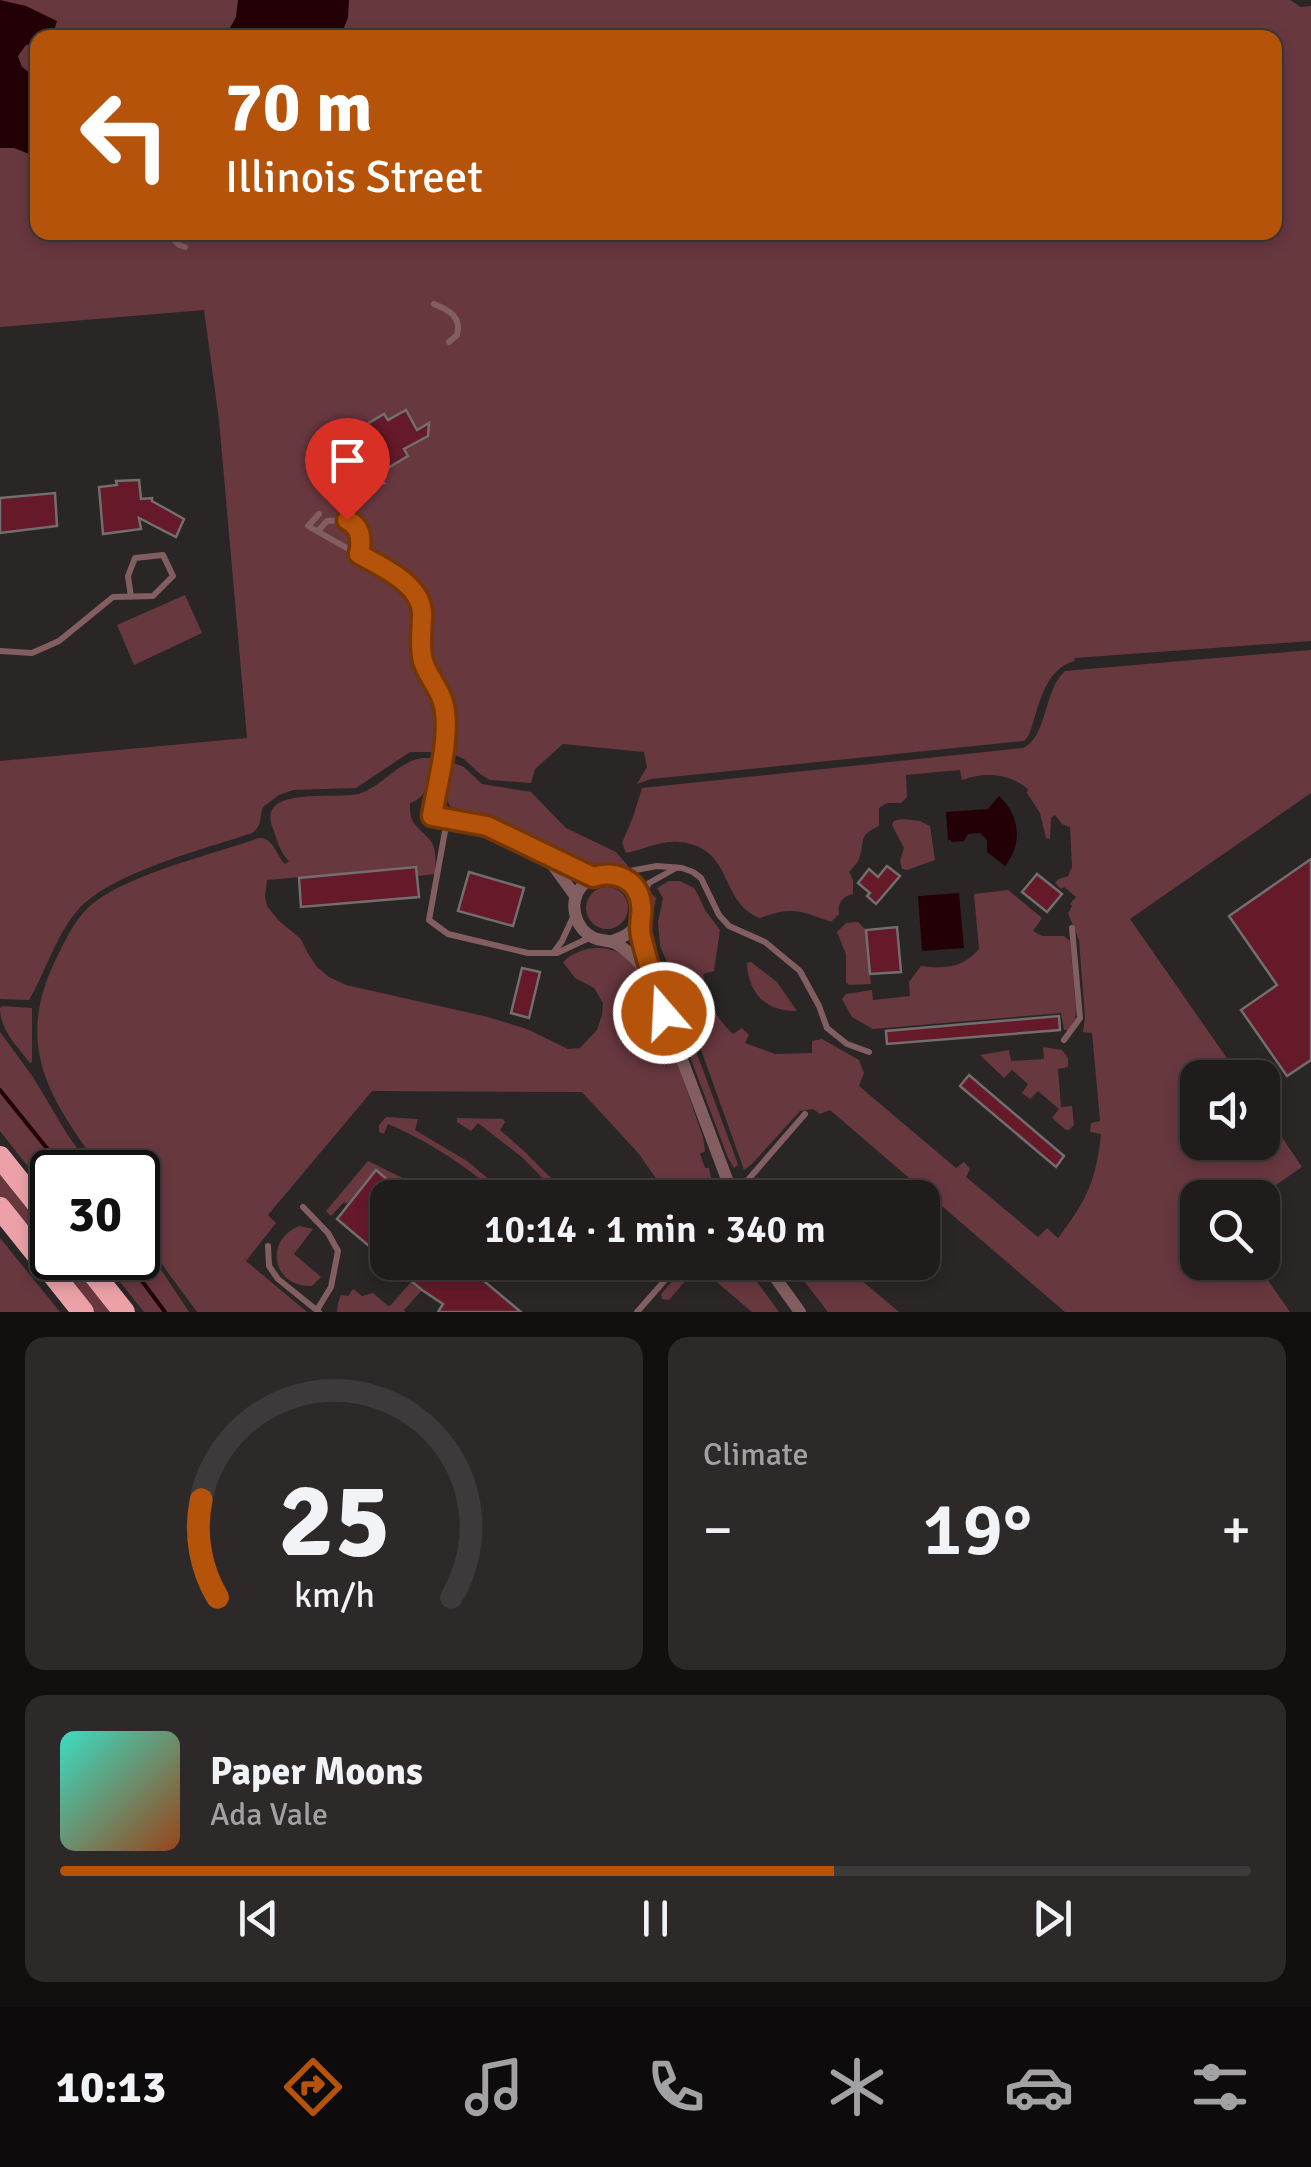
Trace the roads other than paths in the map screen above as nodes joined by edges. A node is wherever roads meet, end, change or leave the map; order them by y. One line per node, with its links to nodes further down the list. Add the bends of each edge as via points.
1 (173, 240): 2 (lane)
2 (184, 246)
3 (434, 304): 4 (lane, via 458,322)
4 (448, 342)
5 (320, 514): 6 (lane, via 308,526)
6 (318, 531): 7 (lane); 7 (lane, via 334,519 353,523 362,542)
7 (359, 554): 10 (lane, via 420,599 423,661 446,718)
8 (131, 597): 8 (lane, via 153,596 172,576 163,555 135,558 128,576); 9 (lane, via 113,596 59,641 32,653)
9 (0, 650)
10 (432, 816): 11 (street)
11 (447, 819): 12 (street, via 487,826); 23 (lane, via 429,920 463,938)
12 (545, 856): 15 (street); 16 (street)
13 (678, 867): 14 (lane); 17 (lane, via 649,884); 26 (lane, via 701,878 729,926 765,942 800,971 827,1028)
14 (614, 874): 15 (street); 17 (street, via 631,883)
15 (593, 877): 16 (street)
16 (576, 897): 18 (street)
17 (641, 901): 19 (street)
18 (574, 913): 21 (street); 23 (lane)
19 (638, 923): 22 (street); 24 (street)
20 (1072, 928): 25 (lane, via 1080,1018)
21 (592, 937): 22 (street); 23 (lane)
22 (612, 941): 24 (street)
23 (553, 953)
24 (650, 976): 29 (street)
25 (1064, 1040)
26 (868, 1052)
27 (805, 1114): 30 (lane)
28 (0, 1158): 31 (highway)
29 (728, 1180)
30 (748, 1180)
31 (30, 1195)
32 (303, 1207): 38 (lane, via 338,1251)
33 (0, 1208): 39 (highway)
34 (268, 1246): 38 (lane, via 278,1279)
35 (99, 1280): 40 (highway)
36 (665, 1280): 41 (lane)
37 (777, 1280): 42 (street)
38 (318, 1311)
39 (83, 1312)
40 (124, 1312)
41 (637, 1312)
42 (800, 1312)

